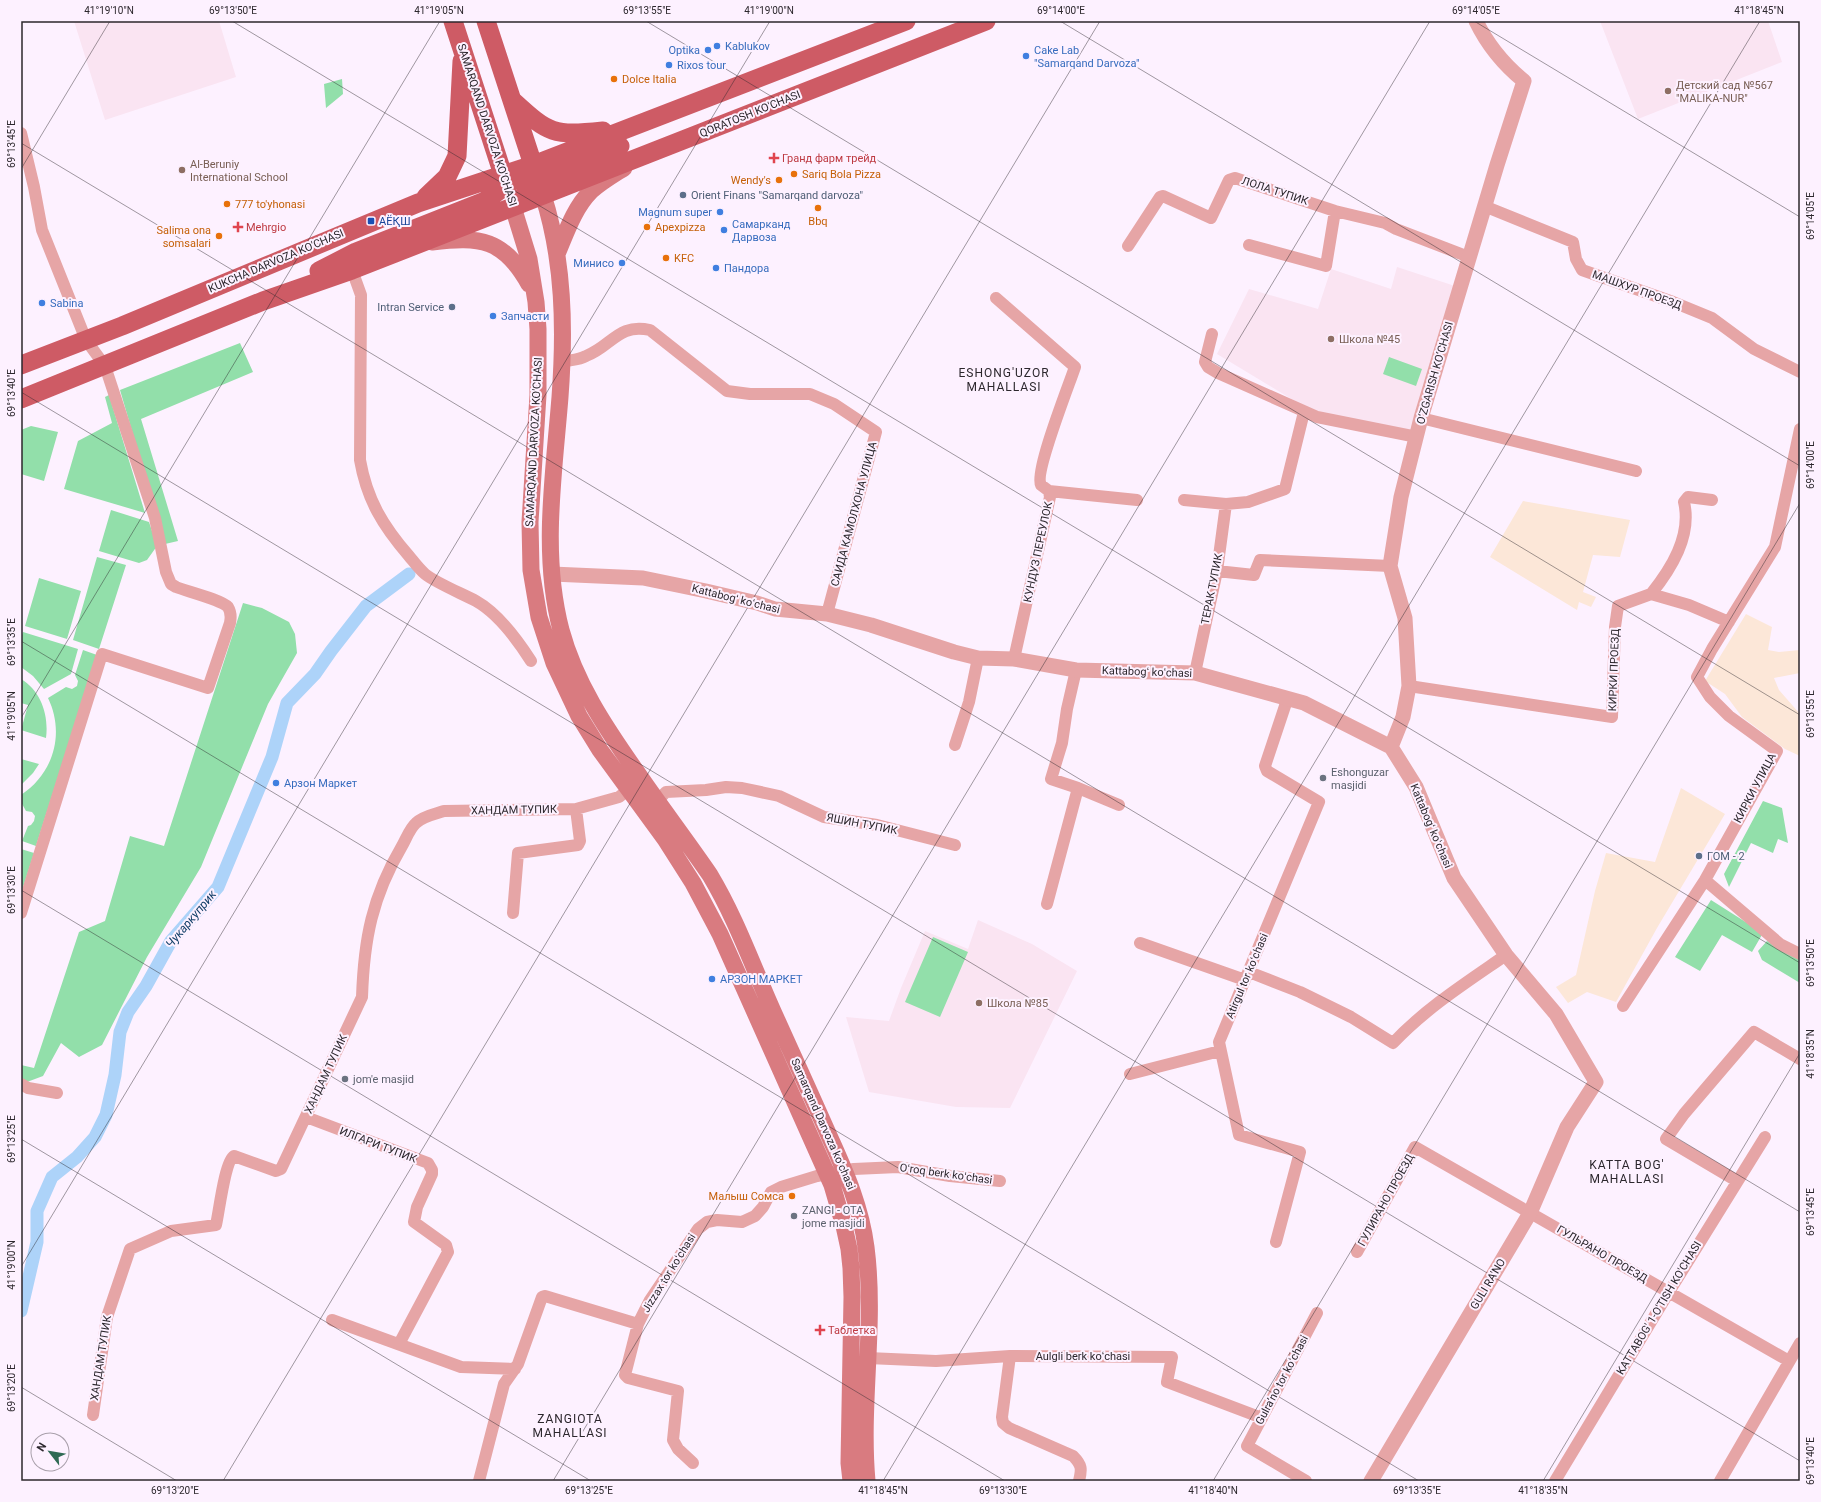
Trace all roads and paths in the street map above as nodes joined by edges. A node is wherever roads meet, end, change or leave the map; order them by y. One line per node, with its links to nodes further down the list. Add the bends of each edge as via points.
1 (453, 21): 6 (main road, SAMARQAND DARVOZA KO'CHASI)
2 (486, 21): 8 (main road)
3 (906, 21): 7 (main road, QORATOSH KO'CHASI)
4 (986, 21): 11 (main road, QORATOSH KO'CHASI)
5 (1476, 21): 15 (street, O‘ZGARISH KO‘CHASI, via 1498,57 1524,81)
6 (462, 50): 12 (main road, SAMARQAND DARVOZA KO'CHASI); 14 (main road, via 455,164 443,183)
7 (751, 82): 9 (main road, QORATOSH KO'CHASI); 13 (main road, via 697,116)
8 (512, 100): 9 (main road, via 539,124 558,133 578,134); 13 (main road)
9 (630, 128): 13 (main road, QORATOSH KO'CHASI)
10 (21, 133): 28 (street, via 42,230)
11 (639, 158): 13 (main road, QORATOSH KO'CHASI); 21 (main road, via 591,192 576,211)
12 (505, 180): 13 (main road, KUKCHA DARVOZA KO'CHASI); 14 (main road, KUKCHA DARVOZA KO'CHASI); 16 (main road, SAMARQAND DARVOZA KO'CHASI); 25 (main road, via 486,201 356,252)
13 (538, 180): 16 (main road, QORATOSH KO'CHASI); 21 (main road, via 549,213)
14 (418, 203): 28 (main road, KUKCHA DARVOZA KO'CHASI)
15 (1484, 206): 22 (street, O‘ZGARISH KO‘CHASI); 32 (street, МАШХУР ПРОЕЗД, via 1573,242 1576,260 1582,270 1712,318 1754,349)
16 (513, 207): 18 (main road); 26 (main road, SAMARQAND DARVOZA KO'CHASI, via 529,259)
17 (1335, 211): 19 (street, via 1326,266); 20 (street, ЛОЛА ТУПИК, via 1231,178 1211,218 1163,196 1160,197); 22 (street, ЛОЛА ТУПИК, via 1386,223 1396,230)
18 (418, 244): 23 (main road); 26 (main road, via 473,240 492,245 518,265)
19 (1249, 245)
20 (1128, 246)
21 (557, 254): 29 (main road, via 563,306)
22 (1469, 257): 37 (street, O‘ZGARISH KO‘CHASI)
23 (352, 270): 25 (main road); 54 (street, via 360,295 360,460 369,496 384,524 426,575 487,608 518,641)
24 (996, 298): 41 (street, КУНДУЗ ПЕРЕУЛОК, via 1075,367 1046,450 1040,479 1041,485)
25 (263, 301): 31 (main road)
26 (536, 302): 33 (main road, SAMARQAND DARVOZA KO'CHASI)
27 (1212, 334): 36 (street, via 1205,357 1208,367)
28 (86, 340): 30 (main road, KUKCHA DARVOZA KO'CHASI); 31 (street)
29 (562, 362): 34 (main road, Samarqand Darvoza koʻchasi); 50 (street, САИДА КАМОЛХОНА УЛИЦА, via 586,356 626,330 650,330 727,391 750,394 810,394 834,404 876,432)
30 (21, 366)
31 (105, 366): 35 (main road); 70 (street, via 155,518 166,572 171,584 228,607 231,614 230,623 208,688 102,654)
32 (1800, 372)
33 (538, 395): 34 (main road, via 540,403 548,407 556,404); 62 (main road, SAMARQAND DARVOZA KO'CHASI, via 530,522 531,570 539,617 548,648 569,698)
34 (560, 397): 48 (main road, Samarqand Darvoza koʻchasi, via 550,522)
35 (21, 399)
36 (1304, 412): 39 (street, via 1317,418); 45 (street, via 1285,489 1248,502)
37 (1421, 418): 39 (street, O‘ZGARISH KO‘CHASI); 40 (street)
38 (1800, 429): 51 (street, КИРКИ УЛИЦА, via 1775,547)
39 (1416, 437): 46 (street, O‘ZGARISH KO‘CHASI, via 1401,497)
40 (1636, 471)
41 (1049, 491): 42 (street); 53 (street, КУНДУЗ ПЕРЕУЛОК, via 1050,497)
42 (1137, 500)
43 (1184, 500): 45 (street)
44 (1712, 500): 49 (street, via 1688,497 1684,502 1687,514 1685,536 1664,577)
45 (1226, 504): 47 (street, ТЕРАК ТУПИК)
46 (1390, 566): 47 (street, via 1260,560 1254,575); 57 (street, O‘ZGARISH KO‘CHASI, via 1405,618)
47 (1217, 571): 56 (street, ТЕРАК ТУПИК)
48 (552, 574): 50 (street, Kattabogʻ koʻchasi, via 642,578 775,609); 63 (main road, Samarqand Darvoza koʻchasi, via 562,631 586,693)
49 (1651, 594): 51 (street, via 1689,605); 57 (street, КИРКИ ПРОЕЗД, via 1618,606 1612,717)
50 (827, 614): 52 (street, Kattabogʻ koʻchasi)
51 (1729, 622): 68 (street, КИРКИ УЛИЦА, via 1697,677 1710,697 1729,716 1777,751)
52 (978, 658): 53 (street, Kattabogʻ koʻchasi); 59 (street, via 969,702)
53 (1014, 659): 55 (street, Kattabogʻ koʻchasi)
54 (531, 661)
55 (1076, 670): 56 (street, Kattabogʻ koʻchasi); 61 (street, via 1062,743 1052,779)
56 (1195, 673): 58 (street, Kattabogʻ koʻchasi)
57 (1409, 686): 60 (street, O‘ZGARISH KO‘CHASI, via 1403,717)
58 (1287, 700): 60 (street, Kattabogʻ koʻchasi, via 1304,703); 77 (street, Atirgul tor koʻchasi, via 1265,766 1267,771 1319,802)
59 (955, 745)
60 (1391, 747): 75 (street, Kattabogʻ koʻchasi, via 1416,787 1454,878)
61 (1078, 788): 64 (street); 69 (street)
62 (628, 790): 65 (street, ХАНДАМ ТУПИК, via 619,797); 66 (main road, SAMARQAND DARVOZA KO'CHASI)
63 (657, 801): 67 (street, ЯШИН ТУПИК, via 666,792 742,788 779,796 824,817 877,825); 73 (main road, Samarqand Darvoza koʻchasi, via 710,875)
64 (1119, 805)
65 (576, 809): 71 (street, via 580,841 578,845 518,853); 85 (street, ХАНДАМ ТУПИК, via 444,811 415,823 394,859 369,924 362,997)
66 (665, 839): 76 (main road, Samarqand Darvoza koʻchasi, via 693,883)
67 (955, 845)
68 (1705, 880): 74 (street, via 1780,944); 78 (street, КИРКИ УЛИЦА)
69 (1046, 904)
70 (21, 913)
71 (513, 913)
72 (1140, 943): 77 (street)
73 (747, 949): 76 (main road); 88 (main road, Samarqand Darvoza koʻchasi)
74 (1800, 954)
75 (1506, 955): 77 (street, via 1427,1010 1393,1043 1300,992); 82 (street, Kattabogʻ koʻchasi, via 1556,1014)
76 (730, 956): 89 (main road, Samarqand Darvoza koʻchasi)
77 (1247, 976): 79 (street, Atirgul tor koʻchasi, via 1219,1042)
78 (1622, 1006)
79 (1220, 1051): 81 (street); 93 (street, Atirgul tor koʻchasi, via 1239,1135 1300,1152)
80 (1800, 1059): 91 (street, via 1754,1032 1666,1139)
81 (1130, 1074)
82 (1596, 1082): 92 (street, GULI RA'NO, via 1567,1127)
83 (21, 1084): 84 (street, via 28,1088)
84 (57, 1093)
85 (306, 1117): 100 (street, ИЛГАРИ ТУПИК, via 428,1164 432,1170 417,1207 414,1222 446,1245 448,1252); 105 (street, ХАНДАМ ТУПИК, via 278,1171 238,1156 231,1157 216,1225 171,1231 130,1249 107,1317)
86 (1765, 1137): 91 (street, KATTABOG' 1-O'TISH KO'CHASI)
87 (1415, 1147): 92 (street, ГУЛЬРАНО ПРОЕЗД); 94 (street, ГУЛИРАНО ПРОЕЗД)
88 (845, 1171): 89 (street, Oʻroq berk koʻchasi); 90 (street, Oʻroq berk koʻchasi, via 898,1167); 102 (main road, Samarqand Darvoza koʻchasi, via 862,1221 866,1246 869,1291)
89 (828, 1174): 98 (street, Jizzax tor koʻchasi, via 771,1192 755,1216 742,1222 717,1220 707,1222 698,1229 650,1300); 110 (main road, Samarqand Darvoza koʻchasi, via 849,1249 852,1297 849,1463)
90 (1000, 1181)
91 (1737, 1181): 95 (street, KATTABOG' 1-O'TISH KO'CHASI)
92 (1530, 1213): 95 (street, ГУЛЬРАНО ПРОЕЗД); 114 (street, GULI RA'NO)
93 (1276, 1242)
94 (1357, 1252)
95 (1669, 1292): 103 (street, ГУЛЬРАНО ПРОЕЗД); 115 (street, KATTABOG' 1-O'TISH KO'CHASI)
96 (1317, 1314): 106 (street, Gulraʼno tor koʻchasi)
97 (332, 1320): 100 (street)
98 (638, 1324): 104 (street, Jizzax tor koʻchasi, via 546,1296 542,1297); 107 (street, Jizzax tor koʻchasi, via 625,1375 628,1378 678,1391 674,1440 678,1448)
99 (1800, 1343): 103 (street)
100 (399, 1344): 104 (street, via 461,1367)
101 (1010, 1356): 102 (street, Aulgli berk koʻchasi, via 936,1360); 106 (street, Aulgli berk koʻchasi, via 1172,1356 1167,1382); 112 (street, via 1003,1423 1073,1456 1080,1463 1082,1470)
102 (868, 1358): 111 (main road, Samarqand Darvoza koʻchasi, via 865,1463)
103 (1789, 1361): 108 (street)
104 (515, 1369): 109 (street, Jizzax tor koʻchasi, via 504,1384)
105 (93, 1415)
106 (1262, 1418): 113 (street, Gulraʼno tor koʻchasi, via 1247,1446)
107 (693, 1463)
108 (1724, 1480)
109 (479, 1481)
110 (851, 1481)
111 (867, 1481)
112 (1079, 1481)
113 (1306, 1481)
114 (1371, 1481)
115 (1555, 1481)

